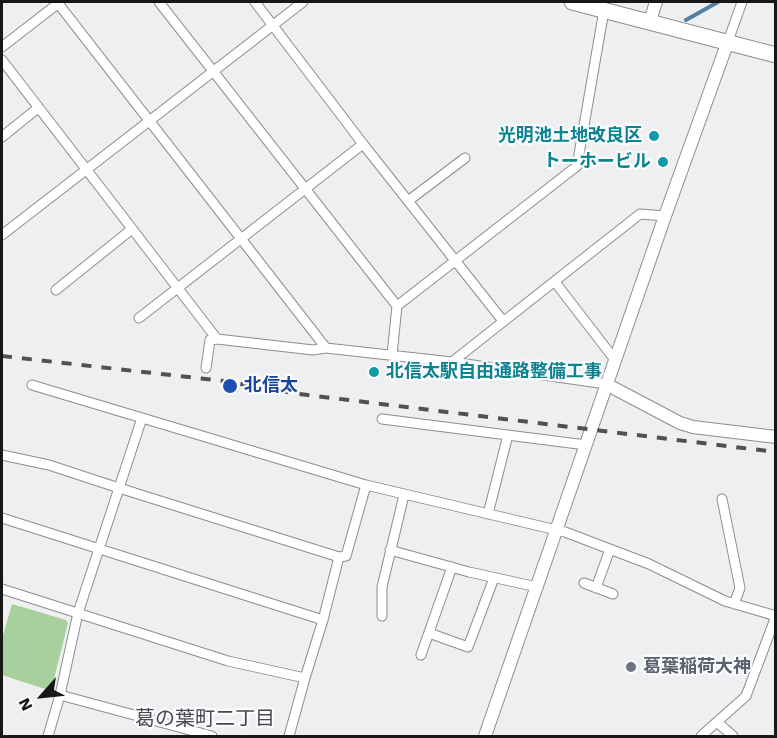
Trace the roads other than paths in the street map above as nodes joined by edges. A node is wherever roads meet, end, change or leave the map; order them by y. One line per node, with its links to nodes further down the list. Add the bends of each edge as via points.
1 (59, 2): 12 (street); 17 (street)
2 (159, 2): 15 (street)
3 (255, 2): 10 (street)
4 (303, 2): 10 (street)
5 (573, 2): 8 (main road)
6 (656, 2): 9 (street)
7 (742, 2): 11 (street)
8 (604, 10): 9 (main road); 28 (street, via 577,166)
9 (650, 21): 11 (main road)
10 (273, 25): 15 (street); 19 (street)
11 (727, 44): 13 (main road); 24 (street)
12 (2, 47)
13 (776, 55)
14 (2, 60): 16 (street)
15 (213, 72): 17 (street); 22 (street)
16 (38, 108): 18 (street); 21 (street)
17 (150, 120): 21 (street); 27 (street)
18 (2, 137)
19 (363, 144): 22 (street); 23 (street)
20 (465, 158): 23 (street)
21 (86, 169): 25 (street); 26 (street)
22 (304, 188): 27 (street); 32 (street)
23 (408, 201): 28 (street)
24 (665, 216): 29 (street, via 640,214); 38 (street)
25 (132, 229): 30 (street); 31 (street)
26 (2, 235)
27 (241, 238): 30 (street); 36 (street)
28 (456, 262): 32 (street); 34 (street)
29 (555, 282): 34 (street); 38 (street)
30 (178, 288): 33 (street); 35 (street)
31 (56, 290)
32 (397, 306): 37 (street)
33 (139, 318)
34 (503, 321): 39 (street)
35 (217, 339): 36 (street, via 313,350); 40 (street, via 210,340)
36 (326, 348): 37 (street)
37 (392, 355): 39 (street)
38 (615, 360): 41 (street)
39 (452, 362): 41 (street)
40 (206, 368)
41 (606, 384): 46 (street, via 680,423); 47 (street)
42 (32, 385): 43 (street)
43 (142, 418): 49 (street); 50 (street)
44 (382, 419): 45 (street)
45 (508, 435): 47 (street); 53 (street)
46 (776, 437)
47 (586, 445): 55 (street)
48 (2, 455): 50 (street, via 49,465)
49 (366, 485): 51 (street); 59 (street, via 346,556)
50 (119, 488): 56 (street); 59 (street)
51 (404, 495): 53 (street); 58 (street)
52 (722, 499): 67 (street, via 740,588)
53 (488, 514): 55 (street)
54 (2, 518): 56 (street)
55 (557, 530): 57 (street); 63 (street)
56 (98, 549): 68 (street); 71 (street)
57 (610, 549): 64 (street); 67 (street)
58 (390, 550): 60 (street); 69 (street, via 382,587)
59 (339, 557): 71 (street)
60 (452, 567): 61 (street); 72 (street)
61 (494, 578): 63 (street); 72 (street, via 468,647)
62 (584, 583): 64 (street)
63 (537, 587): 80 (street)
64 (596, 588): 66 (street)
65 (2, 589): 68 (street)
66 (613, 594)
67 (734, 604): 70 (street)
68 (78, 613): 74 (street, via 228,661); 75 (street)
69 (382, 616)
70 (776, 616): 76 (street, via 746,696)
71 (324, 620): 74 (street)
72 (429, 633): 73 (street)
73 (421, 655)
74 (305, 678): 79 (street)
75 (60, 694): 77 (street); 78 (street)
76 (717, 722): 81 (street); 82 (street)
77 (48, 736)
78 (212, 736)
79 (289, 736)
80 (485, 736)
81 (701, 736)
82 (733, 736)

